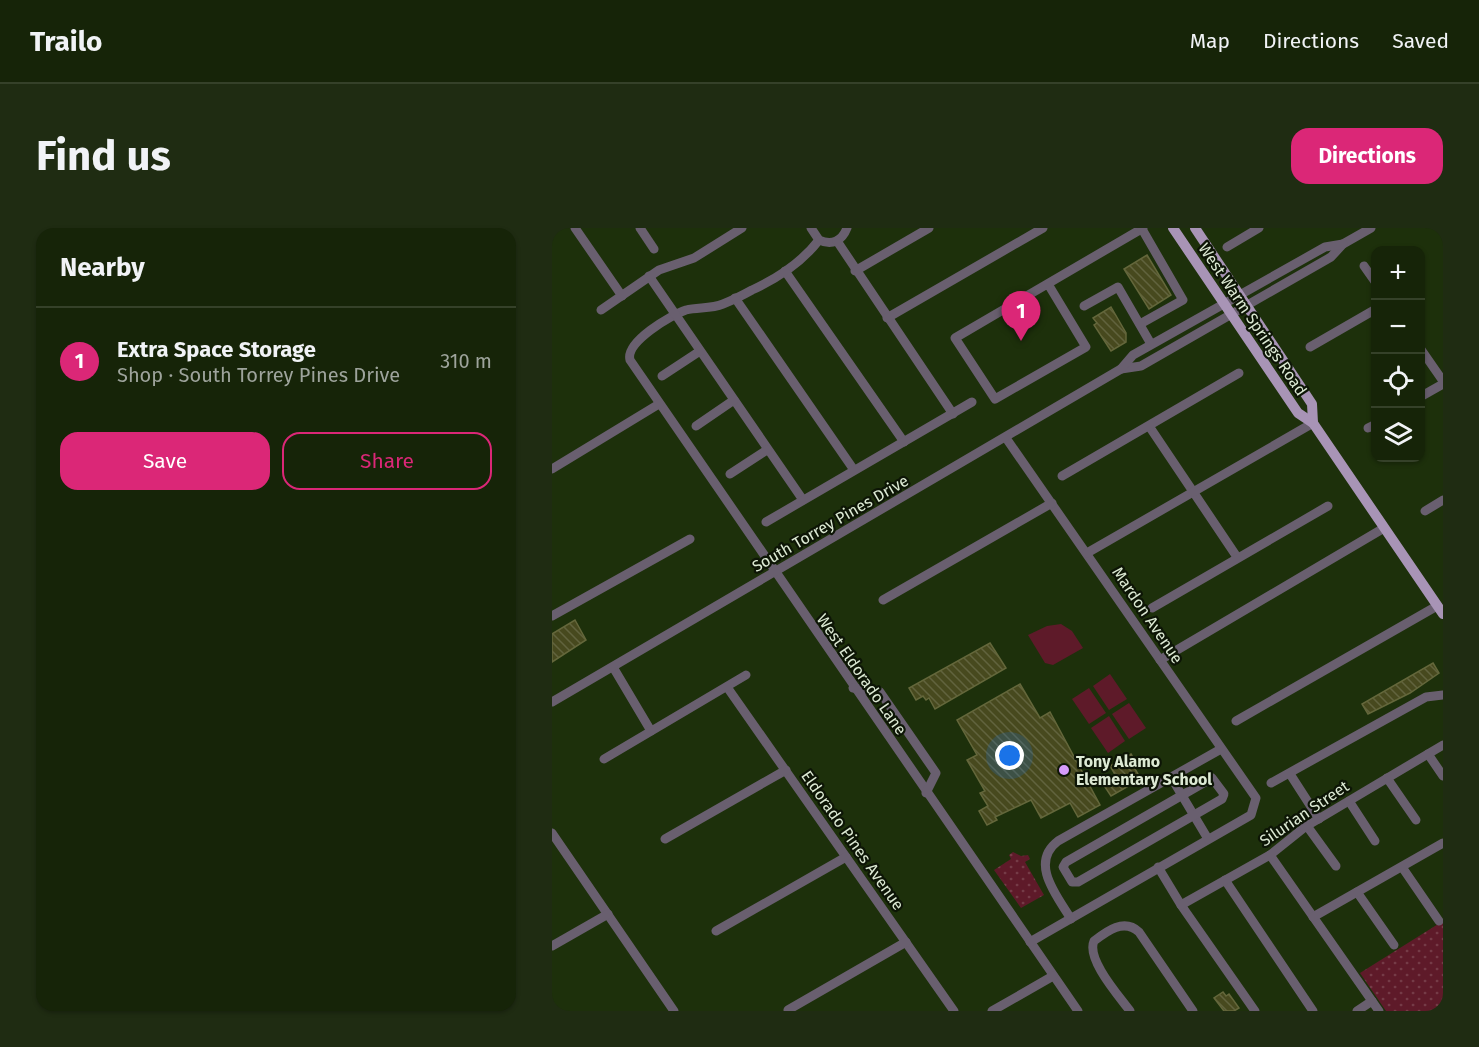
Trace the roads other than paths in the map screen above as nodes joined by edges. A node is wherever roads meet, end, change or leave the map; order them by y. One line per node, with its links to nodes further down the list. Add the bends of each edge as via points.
1 (575, 228): 25 (street)
2 (742, 228): 21 (street, via 694,258)
3 (811, 228): 13 (street)
4 (847, 228): 14 (street)
5 (928, 228): 20 (street)
6 (1043, 228): 34 (street)
7 (1143, 228): 23 (street); 35 (street, via 1183,300)
8 (1173, 228): 27 (main road, West Warm Springs Road)
9 (1195, 228): 24 (main road, West Warm Springs Road)
10 (1257, 228): 16 (street)
11 (1371, 228): 15 (street, South Torrey Pines Drive)
12 (642, 229): 17 (street)
13 (819, 240): 14 (street); 19 (street)
14 (837, 242): 20 (street)
15 (1343, 244): 24 (street, South Torrey Pines Drive, via 1325,247); 29 (street, South Torrey Pines Drive, via 1331,257)
16 (1227, 247)
17 (654, 249)
18 (1364, 266): 22 (street)
19 (785, 271): 26 (street); 53 (street)
20 (855, 271): 34 (street)
21 (649, 276): 25 (street); 33 (street)
22 (1371, 276)
23 (1048, 284): 23 (street, via 955,338 995,399 1086,347)
24 (1240, 295): 27 (street, South Torrey Pines Drive); 29 (main road, West Warm Springs Road)
25 (622, 296): 30 (street)
26 (735, 298): 33 (street); 56 (street)
27 (1222, 302): 32 (main road, West Warm Springs Road); 36 (street, South Torrey Pines Drive)
28 (1084, 306): 35 (street, via 1118,287)
29 (1247, 306): 32 (street, South Torrey Pines Drive); 49 (main road, West Warm Springs Road, via 1312,404)
30 (601, 310)
31 (1371, 312): 37 (street)
32 (1230, 314): 40 (street, South Torrey Pines Drive, via 1141,366); 49 (main road, West Warm Springs Road, via 1298,413)
33 (675, 316): 38 (street); 47 (street, West Eldorado Lane, via 638,339 629,352 630,360)
34 (887, 318): 48 (street)
35 (1140, 324): 36 (street)
36 (1151, 344): 40 (street, South Torrey Pines Drive, via 1133,355)
37 (1310, 347)
38 (700, 351): 42 (street); 45 (street)
39 (1424, 354): 43 (street)
40 (1121, 369): 52 (street, South Torrey Pines Drive)
41 (1239, 373): 51 (street)
42 (662, 376)
43 (1443, 382): 44 (street)
44 (1425, 394)
45 (734, 400): 50 (street); 54 (street)
46 (972, 402): 48 (street)
47 (660, 404): 55 (street); 70 (street, West Eldorado Lane)
48 (953, 414): 53 (street)
49 (1313, 423): 59 (street); 66 (main road, West Warm Springs Road)
50 (696, 426)
51 (1149, 426): 58 (street); 59 (street)
52 (1006, 438): 62 (street, Mardon Avenue); 70 (street, South Torrey Pines Drive)
53 (904, 442): 56 (street)
54 (768, 450): 57 (street); 60 (street)
55 (552, 469)
56 (854, 470): 60 (street)
57 (730, 474)
58 (1062, 476)
59 (1193, 492): 68 (street); 69 (street)
60 (804, 500): 65 (street)
61 (1443, 500): 64 (street)
62 (1053, 503): 68 (street, Mardon Avenue); 71 (street)
63 (1328, 506): 69 (street)
64 (1425, 511)
65 (766, 522)
66 (1384, 528): 73 (main road, West Warm Springs Road); 75 (street)
67 (690, 539): 74 (street)
68 (1087, 553): 75 (street, Mardon Avenue)
69 (1237, 557): 72 (street)
70 (774, 573): 76 (street, South Torrey Pines Drive); 79 (street, West Eldorado Lane)
71 (883, 600)
72 (1152, 608)
73 (1440, 610): 82 (street)
74 (552, 616)
75 (1160, 660): 85 (street, Mardon Avenue)
76 (612, 667): 81 (street, South Torrey Pines Drive); 83 (street)
77 (746, 675): 78 (street)
78 (727, 687): 83 (street); 88 (street, Eldorado Pines Avenue)
79 (853, 688): 94 (street, West Eldorado Lane); 94 (street, via 880,692 936,772)
80 (1441, 694): 89 (street, via 1426,697)
81 (552, 702)
82 (1236, 721)
83 (651, 731): 87 (street)
84 (1443, 745): 86 (street, Silurian Street)
85 (1221, 749): 91 (street); 103 (street, Mardon Avenue, via 1254,793 1254,811)
86 (1428, 754): 90 (street); 92 (street, Silurian Street)
87 (604, 759)
88 (786, 770): 102 (street); 107 (street, Eldorado Pines Avenue)
89 (1290, 774): 93 (street); 98 (street)
90 (1443, 776)
91 (1171, 777): 95 (street); 113 (street, via 1054,844 1044,866)
92 (1387, 778): 96 (street, Silurian Street); 99 (street)
93 (1271, 783)
94 (926, 793): 122 (street, West Eldorado Lane)
95 (1181, 795): 97 (street); 97 (street, via 1210,778 1216,780 1224,797); 111 (street, via 1066,862 1063,866)
96 (1349, 801): 98 (street, Silurian Street); 104 (street)
97 (1194, 816): 103 (street); 111 (street, via 1076,883)
98 (1319, 819): 100 (street, Silurian Street)
99 (1416, 820)
100 (1307, 826): 106 (street, Silurian Street); 108 (street)
101 (552, 833): 116 (street)
102 (666, 839)
103 (1208, 839): 109 (street)
104 (1375, 841)
105 (1443, 843): 110 (street)
106 (1270, 855): 112 (street, Silurian Street); 117 (street)
107 (846, 857): 120 (street); 121 (street, Eldorado Pines Avenue)
108 (1336, 866)
109 (1158, 867): 115 (street); 118 (street)
110 (1402, 867): 114 (street); 119 (street)
111 (1067, 874): 113 (street)
112 (1225, 880): 115 (street, Silurian Street); 135 (street)
113 (1051, 884): 118 (street)
114 (1357, 892): 117 (street); 123 (street)
115 (1181, 905): 134 (street)
116 (608, 914): 124 (street); 128 (street)
117 (1313, 917): 126 (street)
118 (1071, 919): 122 (street)
119 (1439, 921)
120 (716, 931)
121 (906, 942): 127 (street); 129 (street, Eldorado Pines Avenue)
122 (1030, 942): 125 (street, West Eldorado Lane)
123 (1394, 945)
124 (552, 946)
125 (1053, 976): 130 (street); 131 (street, West Eldorado Lane)
126 (1372, 1001): 136 (street); 137 (street)
127 (788, 1010)
128 (675, 1011)
129 (954, 1011)
130 (992, 1011)
131 (1077, 1011)
132 (1130, 1011): 133 (street, via 1093,956 1092,945 1098,938 1122,925 1133,926)
133 (1193, 1011)
134 (1255, 1011)
135 (1313, 1011)
136 (1357, 1011)
137 (1379, 1011)

